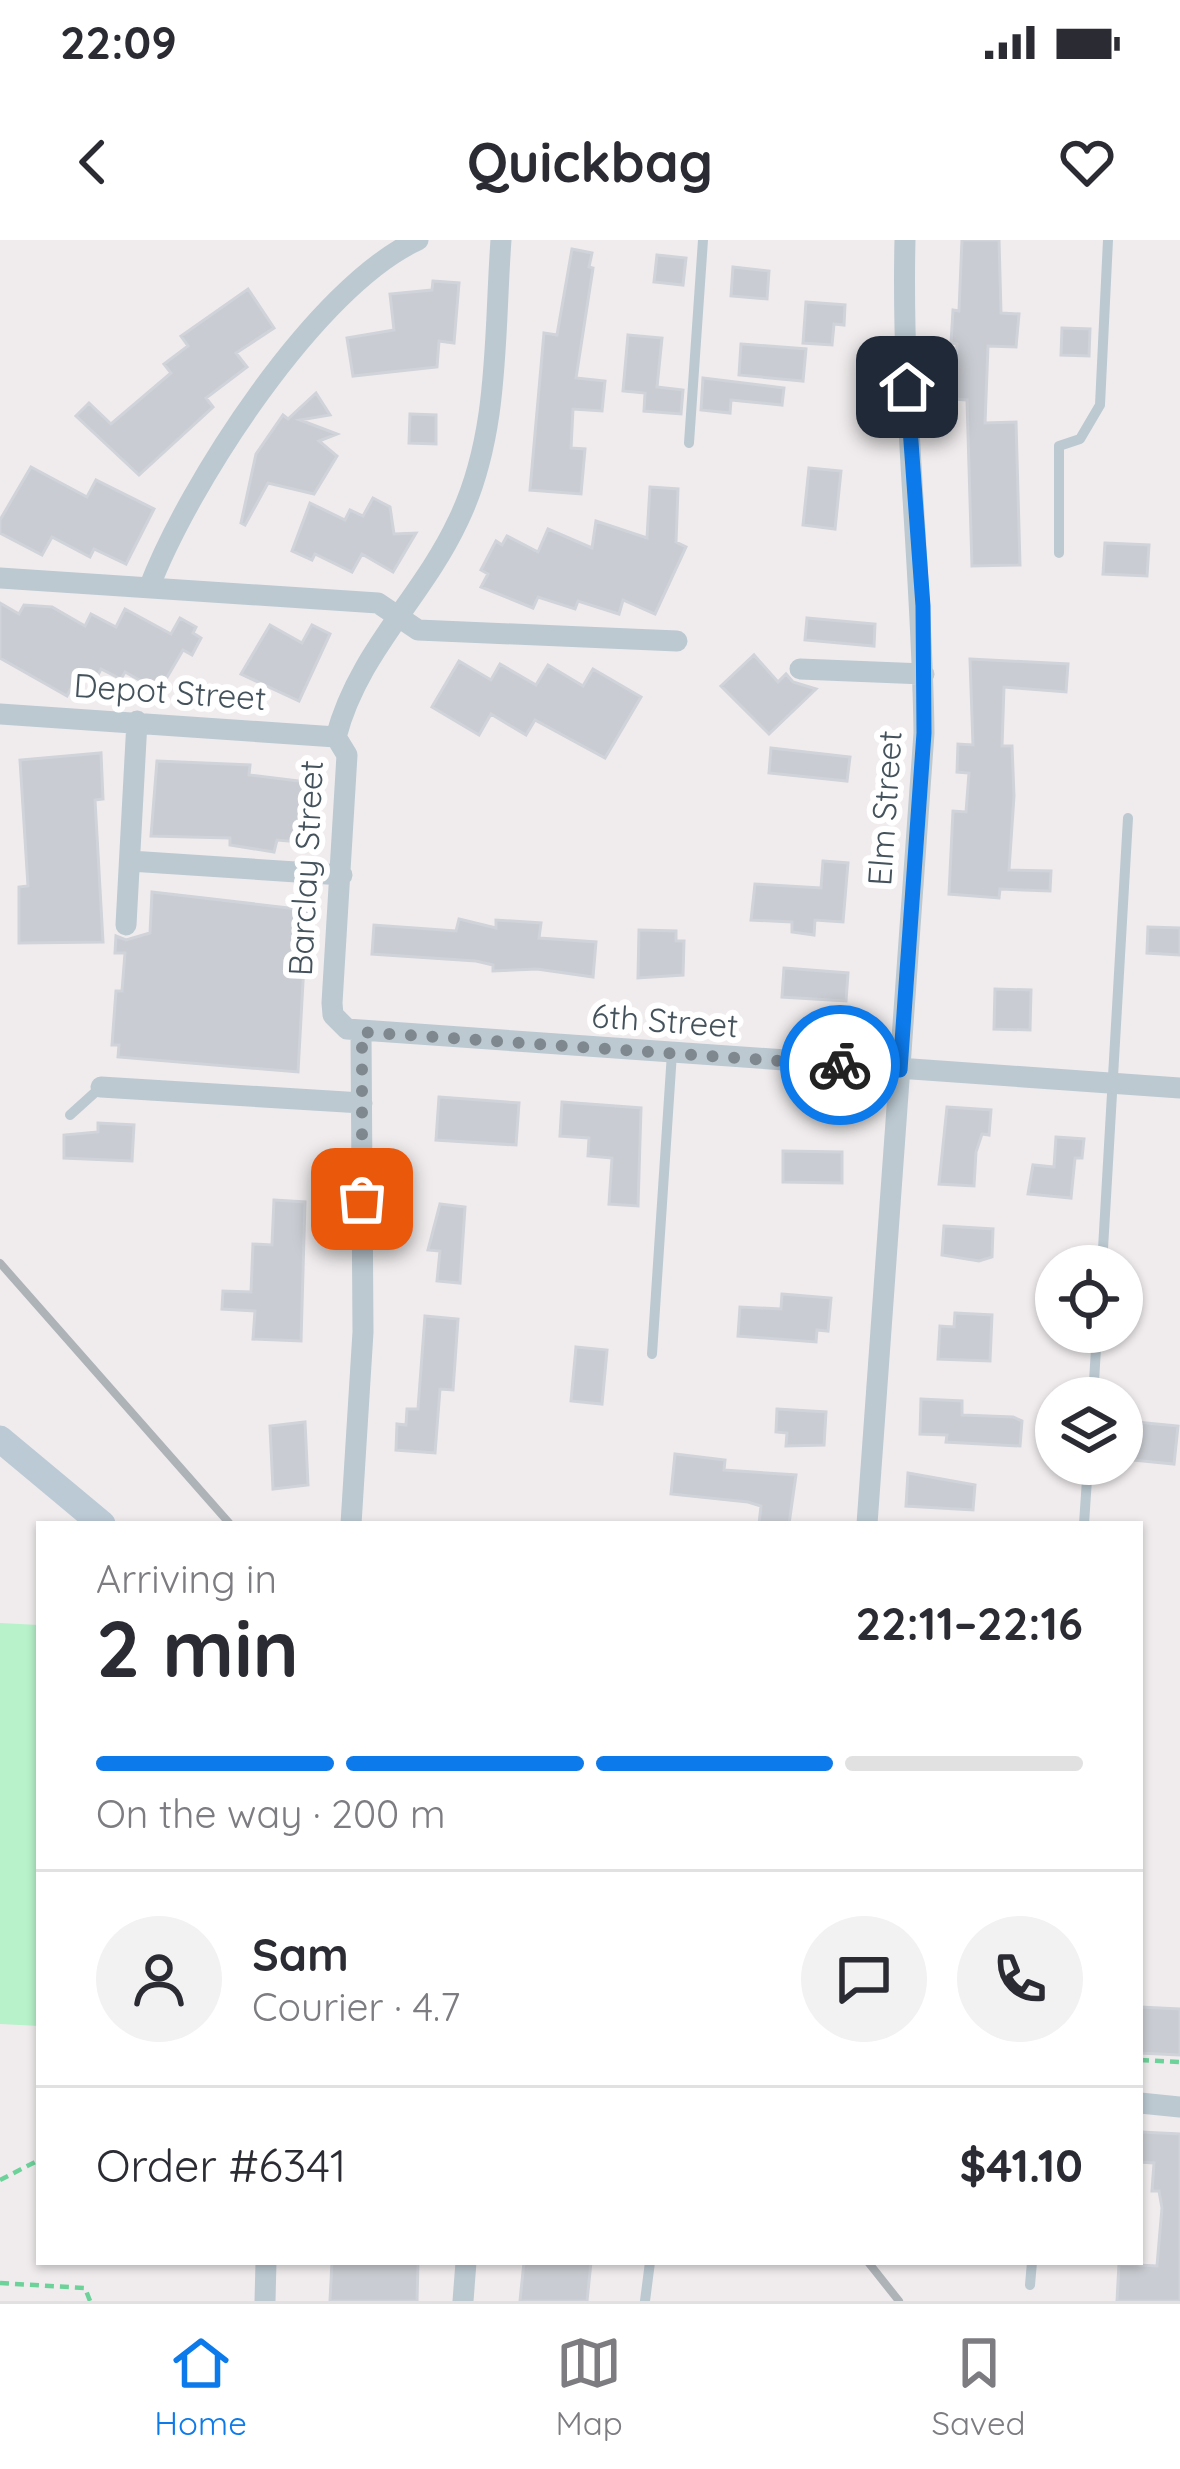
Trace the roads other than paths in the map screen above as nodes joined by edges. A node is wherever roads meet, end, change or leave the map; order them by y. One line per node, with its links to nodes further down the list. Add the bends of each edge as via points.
1 (418, 240): 9 (street, via 326,312 250,405 169,535)
2 (501, 240): 10 (street, Barclay Street, via 482,456 456,527)
3 (703, 240): 6 (lane)
4 (904, 240): 13 (street, Elm Street)
5 (1108, 240): 7 (lane, via 1100,404 1080,439 1058,446)
6 (689, 442)
7 (1058, 553)
8 (0, 578): 9 (street)
9 (149, 588): 10 (street, via 378,603)
10 (396, 617): 11 (street, via 418,630); 16 (street, Barclay Street, via 356,677)
11 (677, 641)
12 (800, 669): 13 (street)
13 (924, 674): 23 (street, Elm Street)
14 (0, 713): 15 (street, Depot Street)
15 (137, 721): 16 (street, Depot Street); 18 (street)
16 (336, 737): 19 (street, Barclay Street, via 346,755)
17 (1128, 818): 24 (lane)
18 (130, 861): 19 (street); 20 (street)
19 (342, 875): 21 (street, Barclay Street, via 332,1003 340,1026)
20 (125, 925)
21 (362, 1032): 22 (street, 6th Street); 27 (street)
22 (672, 1054): 23 (street, 6th Street); 30 (lane)
23 (900, 1070): 24 (street, 6th Street); 35 (street, Elm Street)
24 (1114, 1083): 26 (street, 6th Street); 29 (lane)
25 (101, 1087): 27 (street); 28 (lane)
26 (1180, 1088)
27 (362, 1103): 34 (street, via 363,1332)
28 (70, 1114)
29 (1103, 1245)
30 (652, 1354)
31 (0, 1439): 33 (street)
32 (1087, 1485): 36 (lane)
33 (98, 1521)
34 (351, 1521)
35 (867, 1521)
36 (1084, 1521)
37 (1143, 2104): 38 (street)
38 (1180, 2107)
39 (266, 2265): 44 (street)
40 (466, 2265): 45 (street)
41 (650, 2265): 46 (lane)
42 (1032, 2265): 43 (lane)
43 (1030, 2284)
44 (265, 2301)
45 (464, 2301)
46 (645, 2301)

